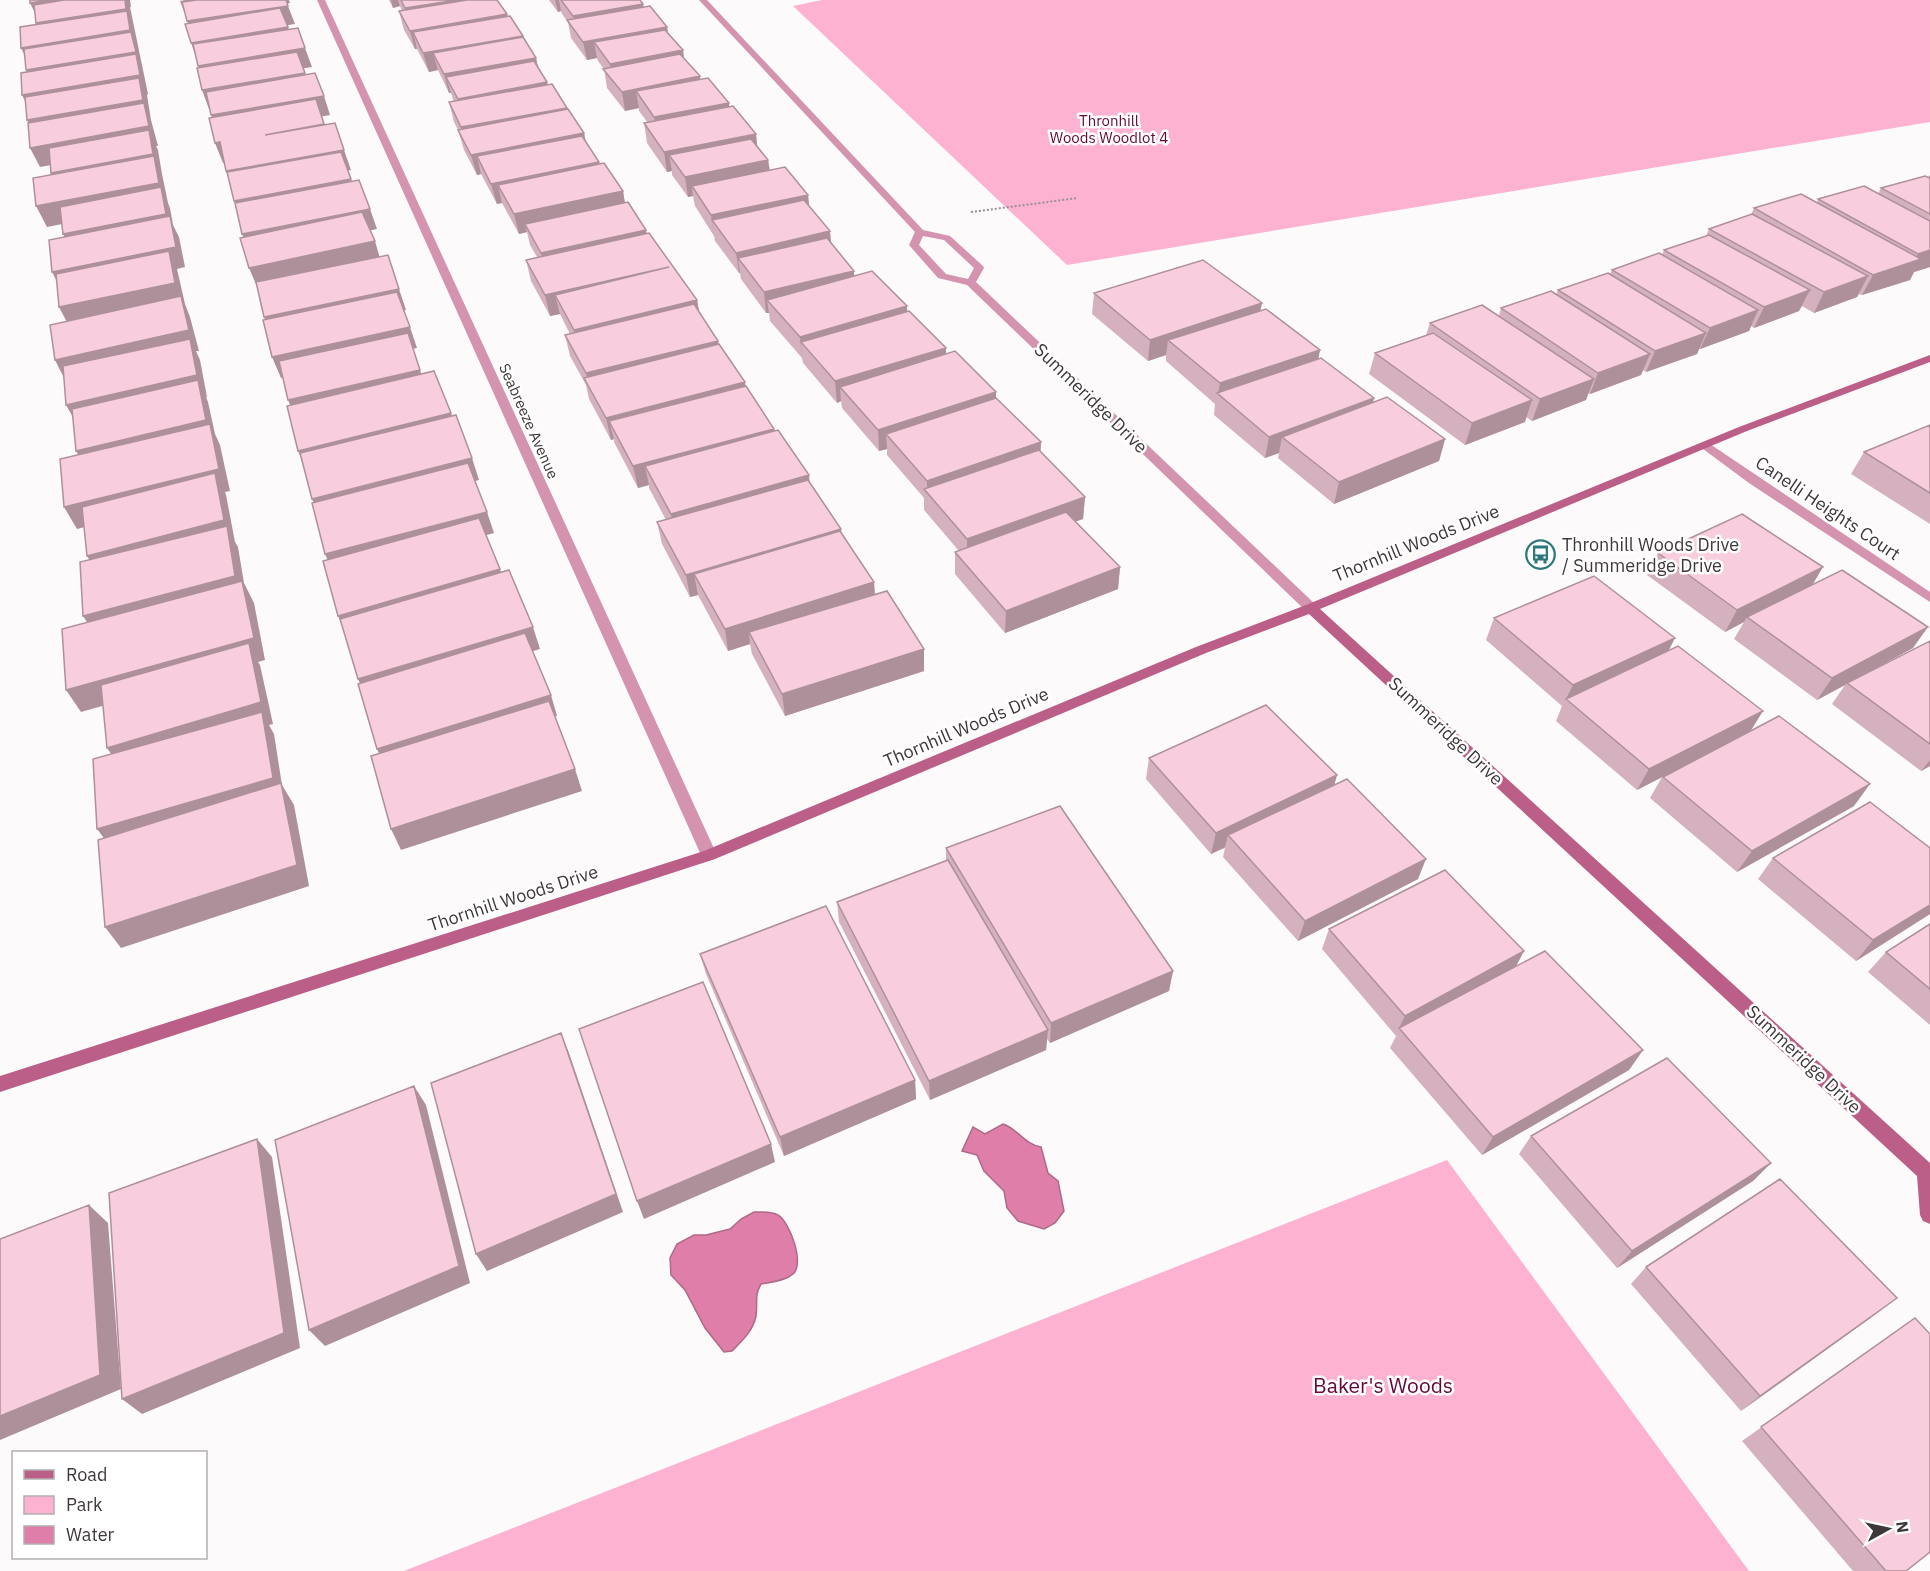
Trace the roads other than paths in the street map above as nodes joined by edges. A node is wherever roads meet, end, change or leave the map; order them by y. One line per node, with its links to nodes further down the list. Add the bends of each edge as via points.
1 (321, 0): 9 (street, Seabreeze Avenue)
2 (703, 0): 3 (street)
3 (920, 232): 4 (street, Summeridge Drive, via 914,245 942,276); 4 (street, via 947,238 980,268)
4 (971, 283): 8 (street, Summeridge Drive)
5 (1930, 358): 6 (street, Thornhill Woods Drive)
6 (1707, 446): 7 (street, Canelli Heights Court); 8 (street, Thornhill Woods Drive)
7 (1930, 598)
8 (1311, 608): 9 (street, Thornhill Woods Drive); 11 (street, Summeridge Drive)
9 (709, 855): 10 (street, Thornhill Woods Drive)
10 (0, 1084)
11 (1928, 1172): 12 (street, Summeridge Drive)
12 (1930, 1215)

